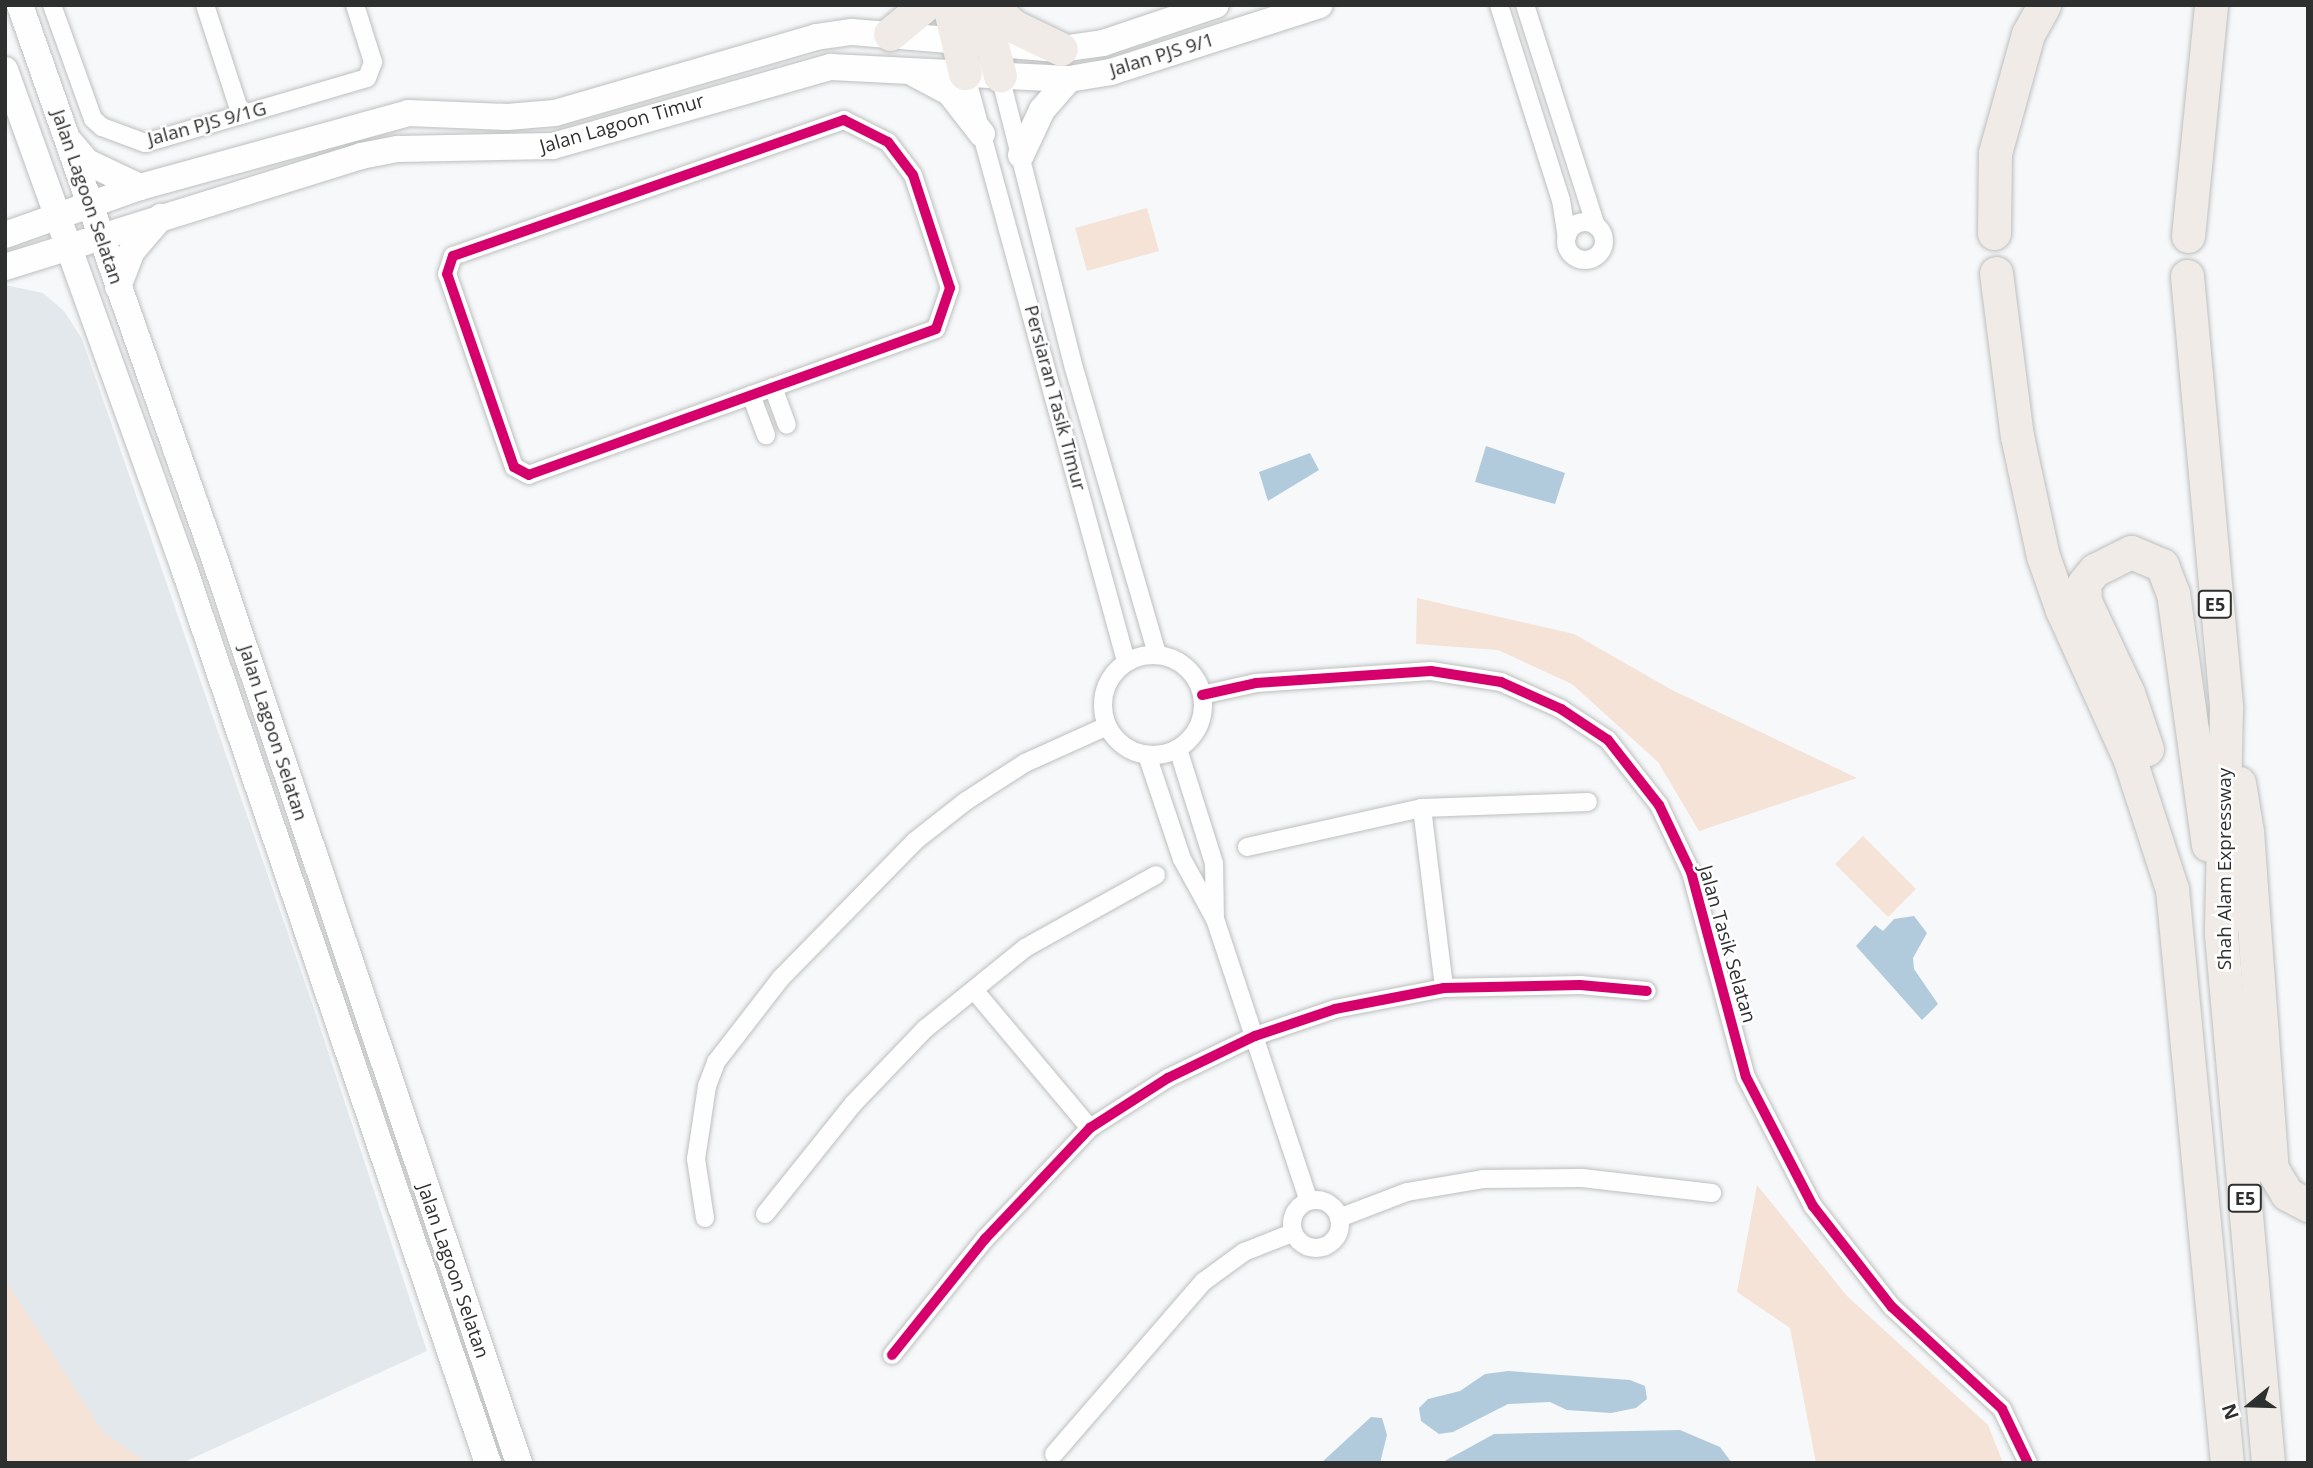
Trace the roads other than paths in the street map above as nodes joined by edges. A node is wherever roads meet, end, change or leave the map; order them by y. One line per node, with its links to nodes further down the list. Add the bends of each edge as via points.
1 (20, 5): 25 (main road, Jalan Lagoon Selatan)
2 (52, 5): 23 (street, Jalan PJS 9/1G, via 86,106 102,127 145,143)
3 (205, 5): 23 (street)
4 (355, 5): 23 (street, Jalan PJS 9/1G, via 373,62 368,78)
5 (925, 5): 15 (highway)
6 (949, 5): 16 (highway)
7 (981, 5): 17 (highway)
8 (990, 5): 18 (highway)
9 (1216, 5): 18 (main road, Jalan PJS 9/1, via 1103,43)
10 (1320, 5): 18 (main road, Jalan PJS 9/1, via 1111,72)
11 (1499, 5): 37 (street, via 1561,200)
12 (1525, 5): 32 (street)
13 (2044, 5): 33 (highway, via 2028,34 1995,153)
14 (2211, 5): 36 (highway)
15 (890, 34): 16 (main road, Jalan Lagoon Timur); 28 (main road, Jalan Lagoon Timur, via 816,37 555,113 507,117 408,113)
16 (957, 40): 17 (main road, Jalan Lagoon Timur); 21 (highway)
17 (991, 45): 18 (main road, Jalan PJS 9/1); 22 (highway)
18 (1065, 64): 22 (main road, Jalan PJS 9/1); 26 (main road)
19 (904, 68): 21 (main road, Jalan Lagoon Timur); 24 (main road, via 950,93); 30 (main road, Jalan Lagoon Timur, via 807,71 553,146 398,149 361,156)
20 (5, 70): 27 (main road, Jalan Lagoon Selatan)
21 (965, 73): 22 (main road, Jalan Lagoon Timur); 24 (street, Persiaran Tasik Timur)
22 (1000, 76): 26 (street, Persiaran Tasik Timur)
23 (241, 115)
24 (982, 134): 49 (street, Persiaran Tasik Timur)
25 (65, 136): 28 (main road, via 87,162); 29 (main road, Jalan Lagoon Selatan)
26 (1021, 155): 48 (street, Persiaran Tasik Timur, via 1072,358)
27 (36, 159): 31 (main road, Jalan Lagoon Selatan); 35 (main road, via 32,199)
28 (140, 187): 29 (main road, Jalan Lagoon Timur)
29 (90, 204): 31 (main road, Jalan Lagoon Timur); 34 (main road, Jalan Lagoon Selatan)
30 (162, 216): 34 (main road, Jalan Lagoon Timur); 42 (main road, via 132,251)
31 (57, 218): 35 (main road, Jalan Lagoon Timur); 38 (main road, Jalan Lagoon Selatan)
32 (1596, 226): 37 (street, via 1578,223); 37 (street, via 1603,235 1603,247 1590,259 1573,256)
33 (1994, 233)
34 (100, 234): 38 (main road, Jalan Lagoon Timur); 42 (main road, Jalan Lagoon Selatan)
35 (6, 235)
36 (2188, 236)
37 (1567, 237)
38 (67, 246): 39 (main road, Jalan Lagoon Timur); 43 (main road, Jalan Lagoon Selatan)
39 (11, 265): 43 (main road, via 56,269)
40 (1996, 272): 59 (highway, E5, via 2017,436 2043,556 2062,610 2130,760)
41 (2187, 276): 51 (highway, Shah Alam Expressway / E5)
42 (118, 287): 77 (main road, Jalan Lagoon Selatan, via 214,557)
43 (85, 300): 76 (main road, Jalan Lagoon Selatan, via 184,568)
44 (773, 387): 45 (street); 45 (street, via 936,329 950,288 913,174 888,142 844,120 453,256 447,274 496,416 514,467 529,475); 46 (street)
45 (751, 395): 47 (street)
46 (787, 425)
47 (766, 435)
48 (1157, 654): 49 (street); 50 (street, via 1181,663)
49 (1126, 661): 52 (street, via 1107,683 1103,705)
50 (1202, 695): 53 (street, via 1199,726); 78 (street, Jalan Tasik Selatan, via 1256,683 1431,671 1501,682 1562,709 1608,740 1659,805 1691,872 1746,1077 1813,1206 1892,1307 2002,1409)
51 (2225, 708): 61 (highway, Shah Alam Expressway / E5); 69 (highway, via 2247,832 2272,1169 2287,1194)
52 (1107, 726): 54 (street, via 1124,746); 71 (street, via 1025,763 956,809 915,841 781,978 716,1062 707,1086 696,1159)
53 (1178, 748): 54 (street); 60 (street, via 1214,863)
54 (1147, 755): 60 (street, via 1182,859)
55 (1588, 802): 56 (street)
56 (1422, 808): 57 (street); 62 (street)
57 (1247, 847)
58 (1156, 875): 63 (street, via 1025,948)
59 (2172, 889): 61 (highway, via 2148,750 2085,601 2084,583 2095,570 2131,552 2162,565 2173,593 2180,669); 79 (highway, E5)
60 (1215, 919): 65 (street)
61 (2221, 934): 80 (highway, Shah Alam Expressway / E5)
62 (1444, 988): 64 (street, via 1580,985); 65 (street, via 1335,1009)
63 (974, 990): 66 (street); 70 (street, via 925,1029 854,1103)
64 (1647, 991)
65 (1255, 1037): 66 (street, via 1168,1078); 68 (street)
66 (1090, 1128): 74 (street, via 985,1239)
67 (1712, 1193): 72 (street, via 1581,1178 1483,1179 1406,1192)
68 (1309, 1201): 72 (street, via 1328,1203); 73 (street, via 1296,1211)
69 (2308, 1205)
70 (765, 1214)
71 (705, 1218)
72 (1339, 1218): 73 (street, via 1338,1235 1325,1247 1308,1247)
73 (1292, 1233): 75 (street, via 1244,1252 1203,1282)
74 (892, 1355)
75 (1054, 1454)
76 (488, 1463)
77 (519, 1463)
78 (2028, 1463)
79 (2227, 1463)
80 (2268, 1463)

